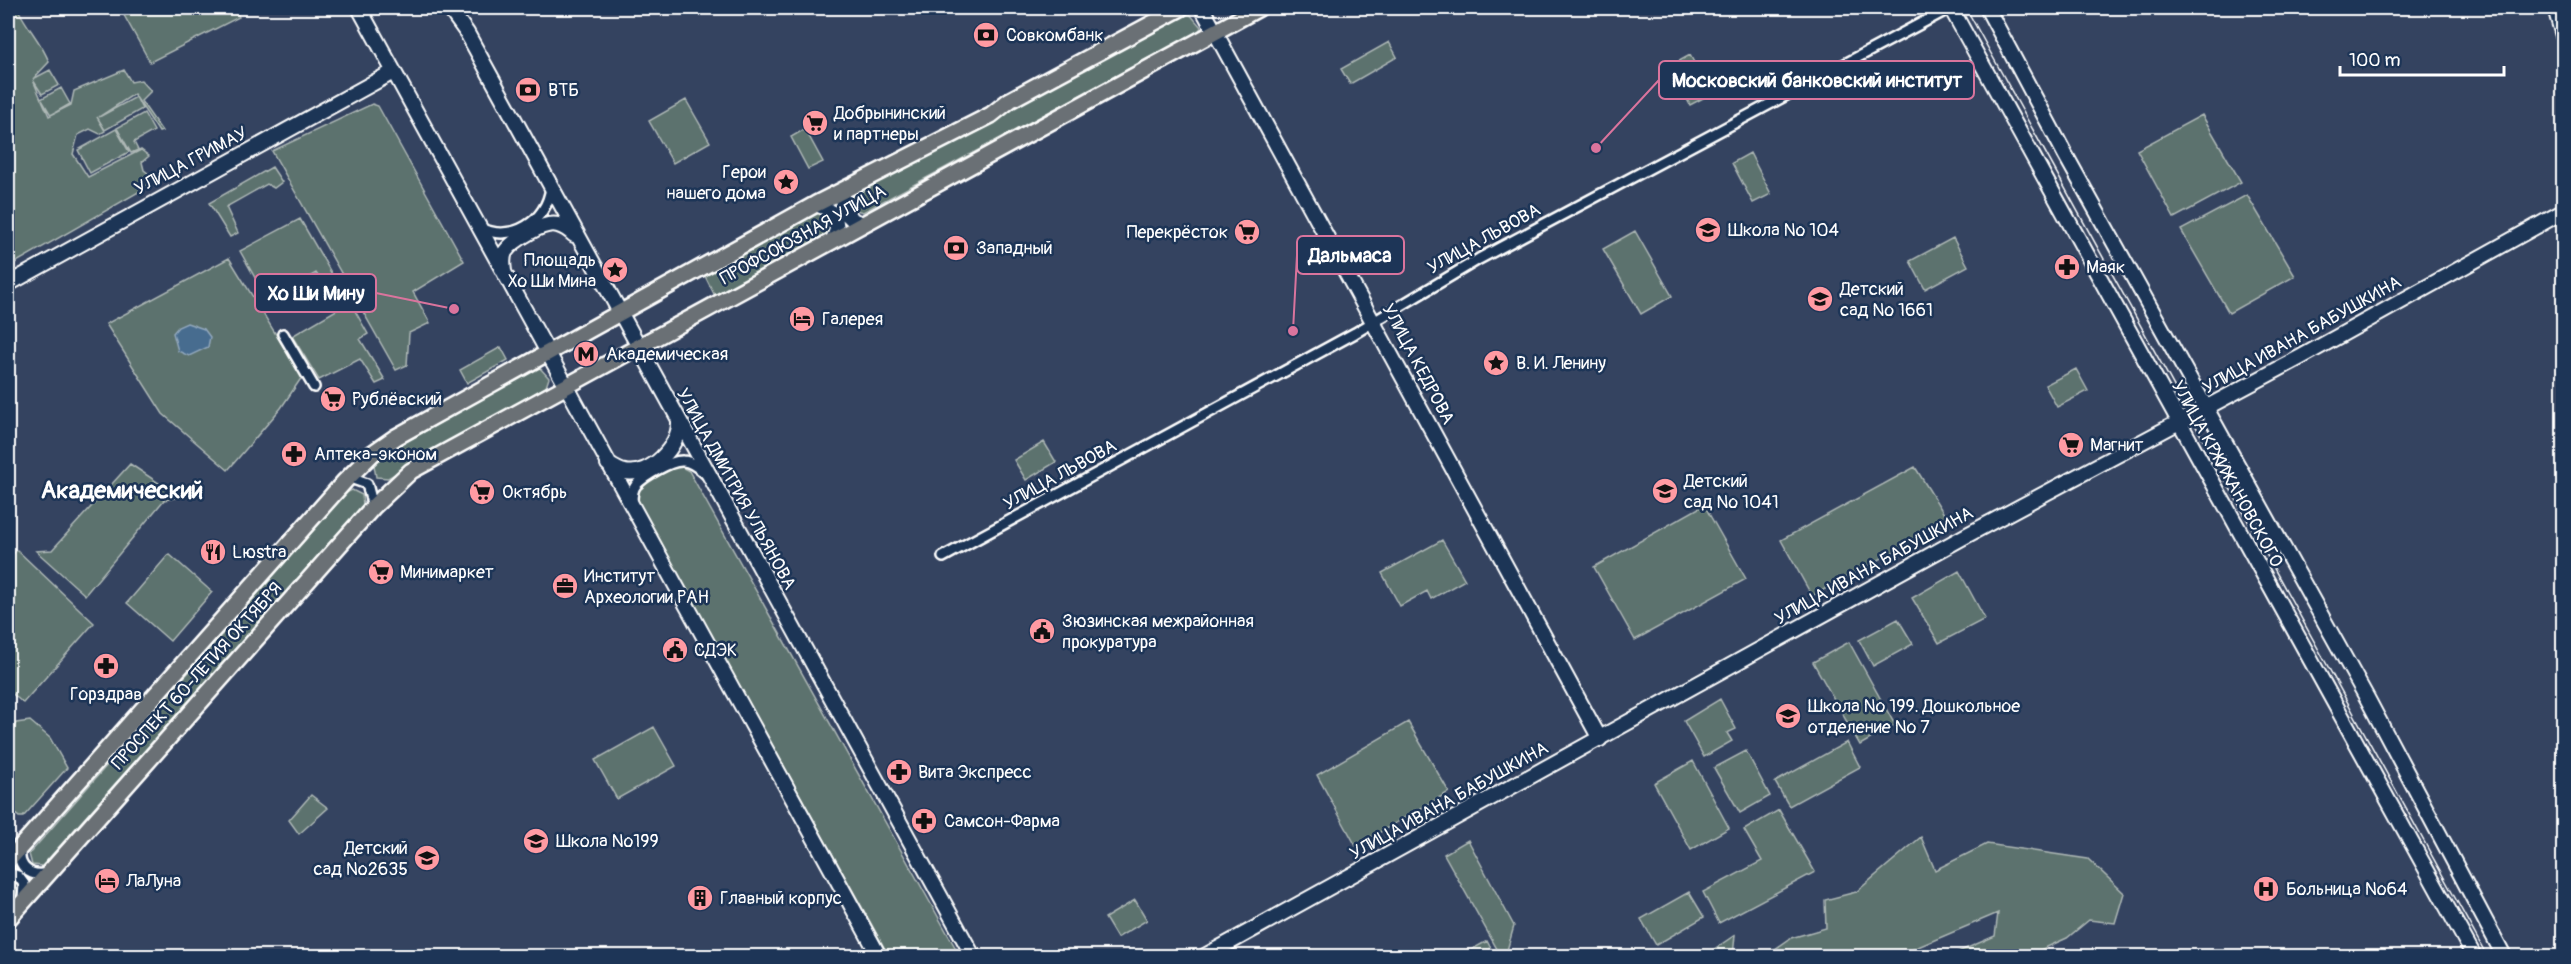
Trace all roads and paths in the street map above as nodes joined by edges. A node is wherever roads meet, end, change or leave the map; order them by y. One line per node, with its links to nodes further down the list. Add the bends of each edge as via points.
1 (359, 8): 11 (street)
2 (449, 8): 12 (street, УЛИЦА ДМИТРИЯ УЛЬЯНОВА)
3 (1181, 8): 13 (main road, ПРОФСОЮЗНАЯ УЛИЦА, via 1010,100 991,115)
4 (1202, 8): 9 (street, УЛИЦА КЕДРОВА)
5 (1259, 8): 9 (main road, ПРОФСОЮЗНАЯ УЛИЦА)
6 (1950, 8): 23 (street, УЛИЦА ЛЬВОВА, via 1489,254); 31 (street, УЛИЦА КРЖИЖАНОВСКОГО)
7 (1987, 8): 29 (street, УЛИЦА КРЖИЖАНОВСКОГО)
8 (2556, 8): 10 (street)
9 (1216, 32): 16 (main road, ПРОФСОЮЗНАЯ УЛИЦА); 23 (street, УЛИЦА КЕДРОВА)
10 (2564, 39)
11 (393, 72): 17 (street); 21 (street, УЛИЦА ГРИМАУ)
12 (551, 187): 17 (street, via 547,204 535,220 509,234); 18 (street, УЛИЦА ДМИТРИЯ УЛЬЯНОВА)
13 (842, 191): 14 (main road, ПРОФСОЮЗНАЯ УЛИЦА); 16 (street, via 843,210)
14 (816, 204): 19 (street, via 835,216 837,230); 22 (main road, ПРОФСОЮЗНАЯ УЛИЦА)
15 (2564, 211): 29 (street, УЛИЦА ИВАНА БАБУШКИНА)
16 (863, 224): 19 (main road, ПРОФСОЮЗНАЯ УЛИЦА)
17 (480, 228): 20 (street)
18 (578, 238): 20 (street, via 567,229 548,224 507,250 503,259); 22 (street, УЛИЦА ДМИТРИЯ УЛЬЯНОВА)
19 (833, 240): 25 (main road, ПРОФСОЮЗНАЯ УЛИЦА)
20 (505, 274): 26 (street)
21 (8, 284)
22 (619, 313): 25 (street, УЛИЦА ДМИТРИЯ УЛЬЯНОВА); 26 (main road, ПРОФСОЮЗНАЯ УЛИЦА)
23 (1374, 321): 37 (street, УЛИЦА ЛЬВОВА); 38 (street, УЛИЦА КЕДРОВА)
24 (283, 334): 28 (street)
25 (637, 346): 27 (main road, ПРОФСОЮЗНАЯ УЛИЦА); 30 (street, УЛИЦА ДМИТРИЯ УЛЬЯНОВА)
26 (547, 351): 27 (street); 34 (main road, ПРОФСОЮЗНАЯ УЛИЦА, via 396,436)
27 (566, 386): 32 (street); 35 (main road, ПРОФСОЮЗНАЯ УЛИЦА, via 411,471)
28 (314, 387)
29 (2206, 408): 31 (street, УЛИЦА ИВАНА БАБУШКИНА); 49 (street, УЛИЦА КРЖИЖАНОВСКОГО, via 2367,698)
30 (679, 422): 32 (street, via 673,447 639,471 625,472); 33 (street, УЛИЦА ДМИТРИЯ УЛЬЯНОВА)
31 (2177, 422): 38 (street, УЛИЦА ИВАНА БАБУШКИНА); 48 (street, УЛИЦА КРЖИЖАНОВСКОГО)
32 (608, 464): 36 (street)
33 (709, 477): 36 (street, via 695,465 672,463 637,483); 46 (street, УЛИЦА ДМИТРИЯ УЛЬЯНОВА)
34 (345, 481): 35 (street, via 353,479 367,484); 39 (main road, ПРОСПЕКТ 60-ЛЕТИЯ ОКТЯБРЯ)
35 (373, 507): 41 (main road, ПРОСПЕКТ 60-ЛЕТИЯ ОКТЯБРЯ)
36 (633, 507): 45 (street)
37 (943, 557)
38 (1600, 739): 47 (street, УЛИЦА ИВАНА БАБУШКИНА)
39 (21, 846): 40 (main road, ПРОСПЕКТ 60-ЛЕТИЯ ОКТЯБРЯ); 41 (street, via 19,857 28,871)
40 (8, 861)
41 (49, 872): 43 (main road, ПРОСПЕКТ 60-ЛЕТИЯ ОКТЯБРЯ)
42 (8, 873): 43 (street, via 18,876 24,884)
43 (22, 902): 44 (main road, ПРОСПЕКТ 60-ЛЕТИЯ ОКТЯБРЯ)
44 (8, 919)
45 (879, 957)
46 (973, 957)
47 (1205, 957)
48 (2474, 957)
49 (2504, 957)

